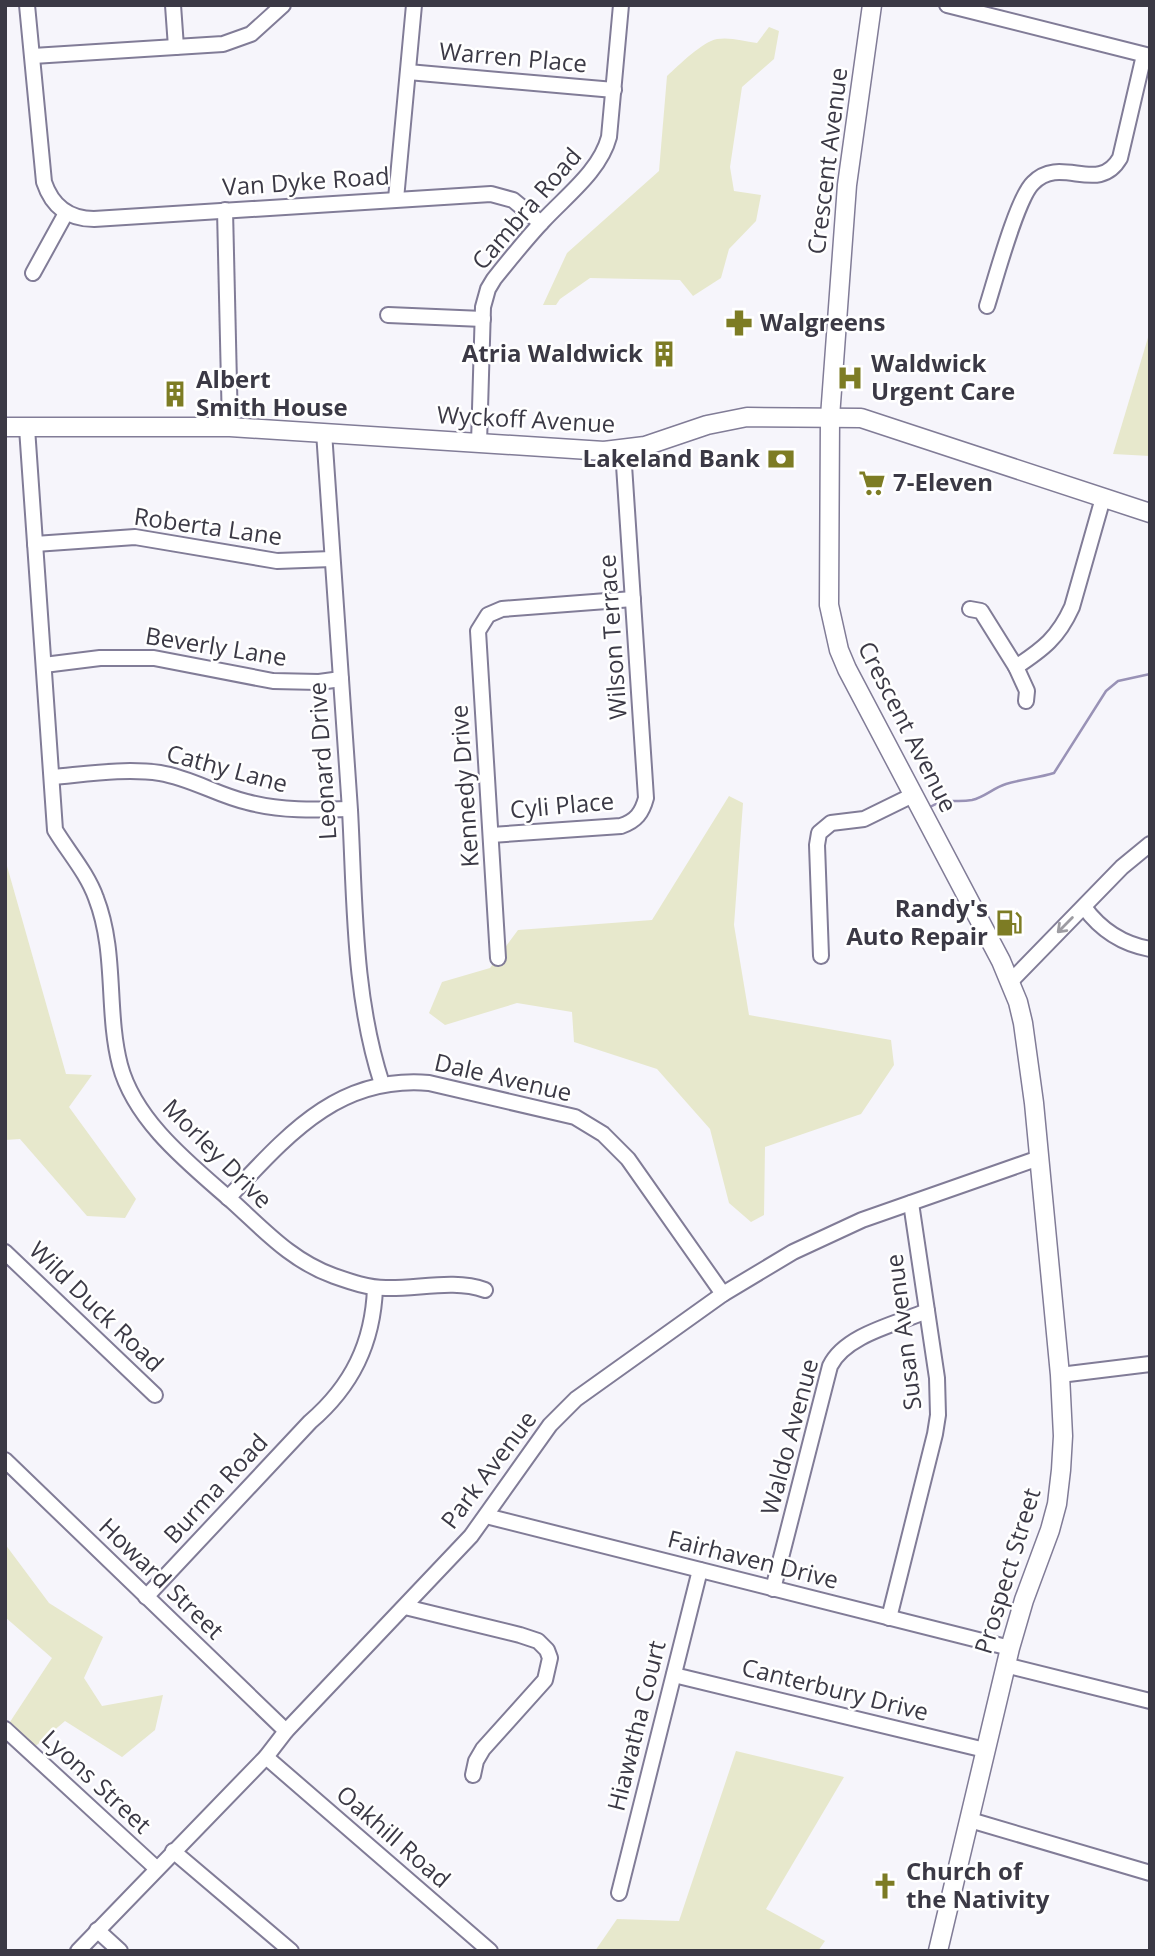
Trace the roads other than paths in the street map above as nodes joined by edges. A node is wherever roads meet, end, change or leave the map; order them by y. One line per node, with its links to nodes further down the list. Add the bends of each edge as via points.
1 (27, 5): 9 (street)
2 (173, 5): 8 (street)
3 (283, 5): 8 (street, via 263,26 238,40)
4 (414, 5): 11 (street)
5 (621, 5): 12 (street, Cambra Road)
6 (872, 5): 21 (main road, Crescent Avenue, via 845,206)
7 (947, 5): 10 (street)
8 (176, 47): 9 (street)
9 (33, 55): 15 (street, via 44,182 52,201)
10 (1147, 55): 18 (street, via 1120,158 1103,174 1056,171 1031,184)
11 (408, 72): 12 (street, Warren Place); 13 (street)
12 (614, 90): 16 (street, Cambra Road, via 609,137 600,159)
13 (396, 199): 14 (street, Van Dyke Road); 16 (street, Van Dyke Road, via 491,194 513,200)
14 (225, 210): 15 (street, Van Dyke Road, via 85,219); 22 (street)
15 (66, 213): 17 (street)
16 (541, 223): 20 (street, Cambra Road, via 494,279)
17 (33, 273)
18 (987, 306)
19 (388, 314): 20 (street)
20 (482, 319): 26 (street, Cambra Road)
21 (830, 417): 27 (main road, Wyckoff Avenue, via 727,420); 28 (main road, Wyckoff Avenue, via 876,422); 39 (main road, Crescent Avenue, via 828,584 832,626 847,669)
22 (230, 426): 24 (main road, Wyckoff Avenue); 25 (main road, Wyckoff Avenue)
23 (5, 427): 24 (main road, Wyckoff Avenue)
24 (27, 428): 30 (street, Morley Drive)
25 (324, 432): 26 (main road, Wyckoff Avenue); 31 (street, Leonard Drive)
26 (479, 443): 27 (main road, Wyckoff Avenue)
27 (623, 450): 32 (street, Wilson Terrace)
28 (1103, 498): 29 (main road, Wyckoff Avenue); 35 (street, via 1066,622 1044,648)
29 (1150, 513)
30 (35, 544): 31 (street, Roberta Lane, via 135,537 277,561); 34 (street, Morley Drive)
31 (332, 559): 36 (street, Leonard Drive)
32 (633, 600): 41 (street, Wilson Terrace, via 646,798); 42 (street, Kennedy Drive, via 502,609 488,615 478,631)
33 (970, 609): 35 (street, via 981,611)
34 (44, 665): 36 (street, Beverly Lane, via 155,658 273,681); 38 (street, Morley Drive)
35 (1016, 667): 37 (street, via 1027,691)
36 (341, 679): 40 (street, Leonard Drive)
37 (1026, 701)
38 (51, 777): 40 (street, Cathy Lane, via 158,773 267,807); 51 (street, Morley Drive, via 55,830 89,881 98,904 126,1082 153,1125)
39 (913, 795): 46 (street, via 864,819 831,823 819,833); 48 (main road, Crescent Avenue)
40 (349, 809): 49 (street, Leonard Drive, via 363,1007)
41 (635, 819): 42 (street, Cyli Place, via 621,826)
42 (491, 835): 47 (street, Kennedy Drive)
43 (1150, 844): 44 (street)
44 (1084, 907): 45 (street, via 1113,936); 48 (street, one-way to 48)
45 (1150, 950)
46 (821, 956)
47 (498, 958)
48 (1011, 981): 50 (main road, Crescent Avenue, via 1023,1023)
49 (382, 1084): 51 (street, Dale Avenue, via 345,1096 316,1114); 56 (street, Dale Avenue, via 429,1083 530,1105 589,1124 628,1159)
50 (1039, 1158): 52 (street, Park Avenue); 59 (main road, Prospect Street)
51 (228, 1198): 54 (street, Morley Drive, via 293,1255 333,1276)
52 (911, 1203): 56 (street, Park Avenue, via 827,1235); 57 (street, Susan Avenue)
53 (5, 1252): 60 (street, Wild Duck Road)
54 (375, 1287): 55 (street, Morley Drive, via 458,1285); 65 (street, Burma Road, via 371,1326 359,1361 337,1397)
55 (485, 1290)
56 (723, 1294): 62 (street, Park Avenue, via 562,1411)
57 (927, 1311): 64 (street, Waldo Avenue, via 849,1343 834,1357); 67 (street, Susan Avenue, via 938,1415)
58 (1150, 1363): 59 (street)
59 (1060, 1375): 68 (main road, Prospect Street, via 1063,1436 1057,1504)
60 (155, 1395)
61 (5, 1460): 65 (street, Howard Street)
62 (486, 1516): 63 (street, Fairhaven Drive); 66 (street, Park Avenue)
63 (700, 1570): 64 (street, Fairhaven Drive); 69 (street, Hiawatha Court)
64 (773, 1589): 67 (street, Fairhaven Drive)
65 (146, 1597): 71 (street, Howard Street)
66 (405, 1607): 71 (street, Park Avenue); 75 (street, via 520,1635 547,1650 550,1658 545,1680 483,1749)
67 (889, 1618): 68 (street, Fairhaven Drive)
68 (1008, 1656): 70 (street, Fairhaven Drive); 73 (main road, Prospect Street)
69 (674, 1675): 73 (street, Canterbury Drive); 80 (street, Hiawatha Court)
70 (1150, 1701)
71 (286, 1731): 74 (street, Park Avenue)
72 (7, 1733): 78 (street, Lyons Street)
73 (985, 1750): 76 (main road, Prospect Street)
74 (266, 1757): 77 (street, Park Avenue); 85 (street, Oakhill Road)
75 (473, 1775)
76 (970, 1820): 79 (street); 86 (main road, Prospect Street)
77 (173, 1851): 78 (street, Park Avenue); 84 (street)
78 (156, 1868): 81 (street, Park Avenue)
79 (1150, 1873)
80 (619, 1894)
81 (97, 1930): 82 (street, Park Avenue); 83 (street)
82 (78, 1951)
83 (120, 1951)
84 (291, 1951)
85 (490, 1951)
86 (938, 1951)

